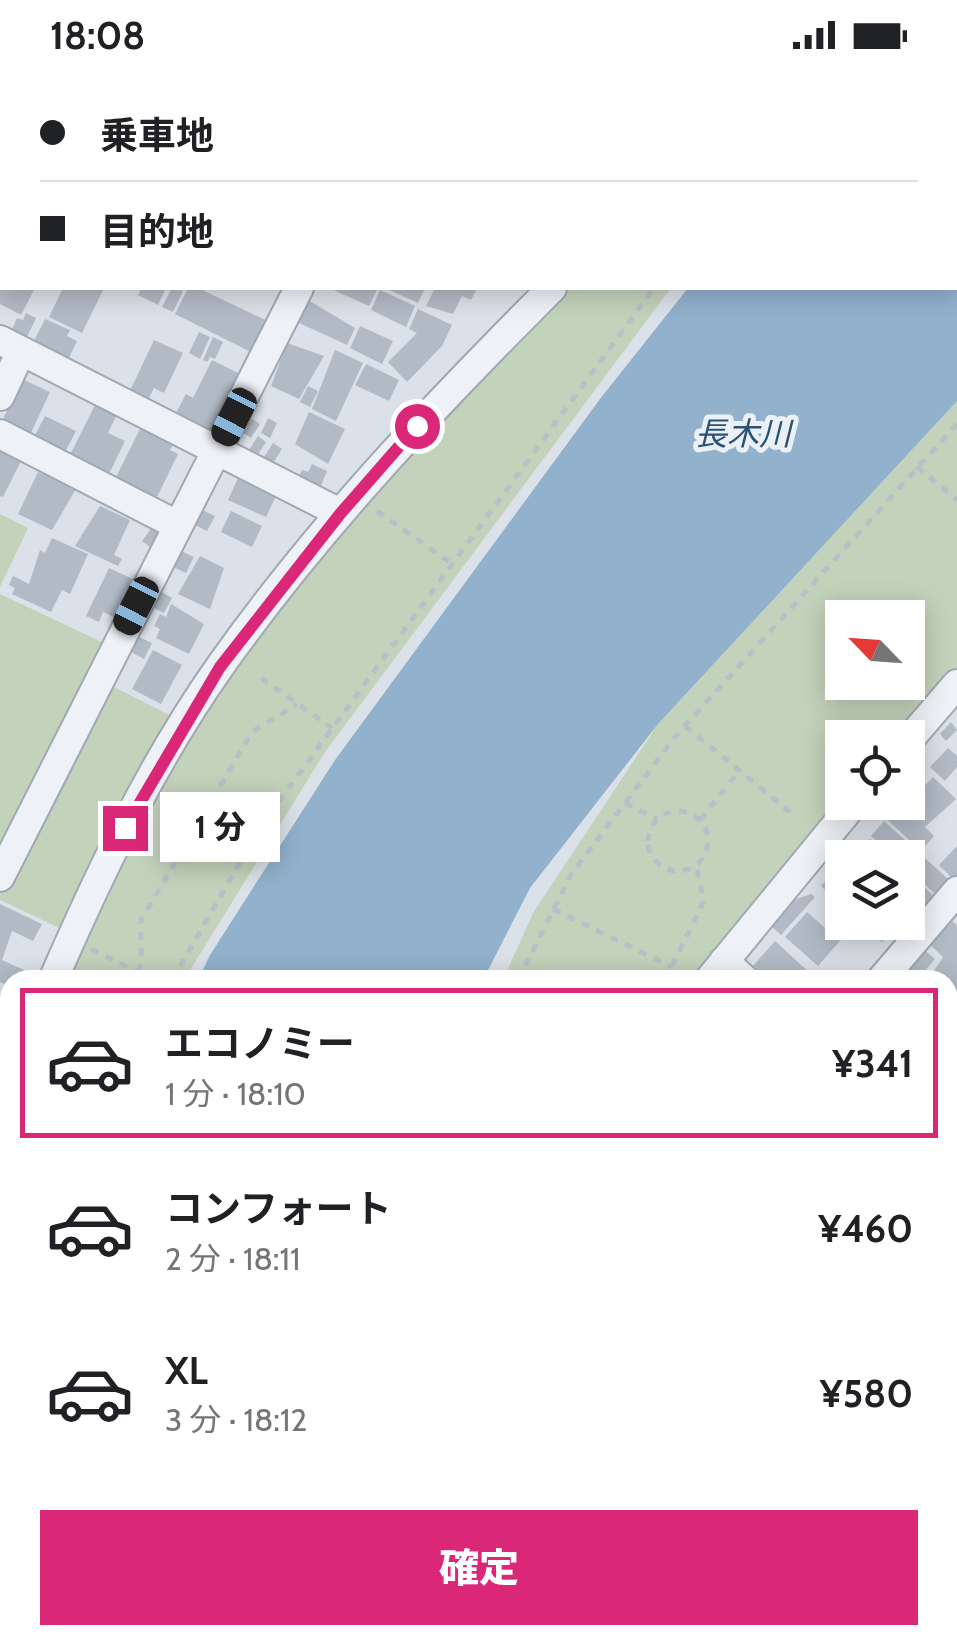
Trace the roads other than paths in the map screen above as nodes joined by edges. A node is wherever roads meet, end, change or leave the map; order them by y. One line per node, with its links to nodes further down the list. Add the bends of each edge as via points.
1 (298, 290): 6 (street)
2 (550, 290): 7 (street, via 443,396)
3 (10, 346): 4 (street); 6 (street)
4 (0, 396)
5 (0, 434): 8 (street)
6 (218, 450): 7 (street); 8 (street)
7 (340, 514): 14 (street, via 220,667 125,828)
8 (178, 525): 12 (street)
9 (957, 684): 10 (street)
10 (925, 721)
11 (842, 820): 15 (street)
12 (0, 876)
13 (957, 892): 16 (street)
14 (57, 970)
15 (729, 970)
16 (890, 970)

